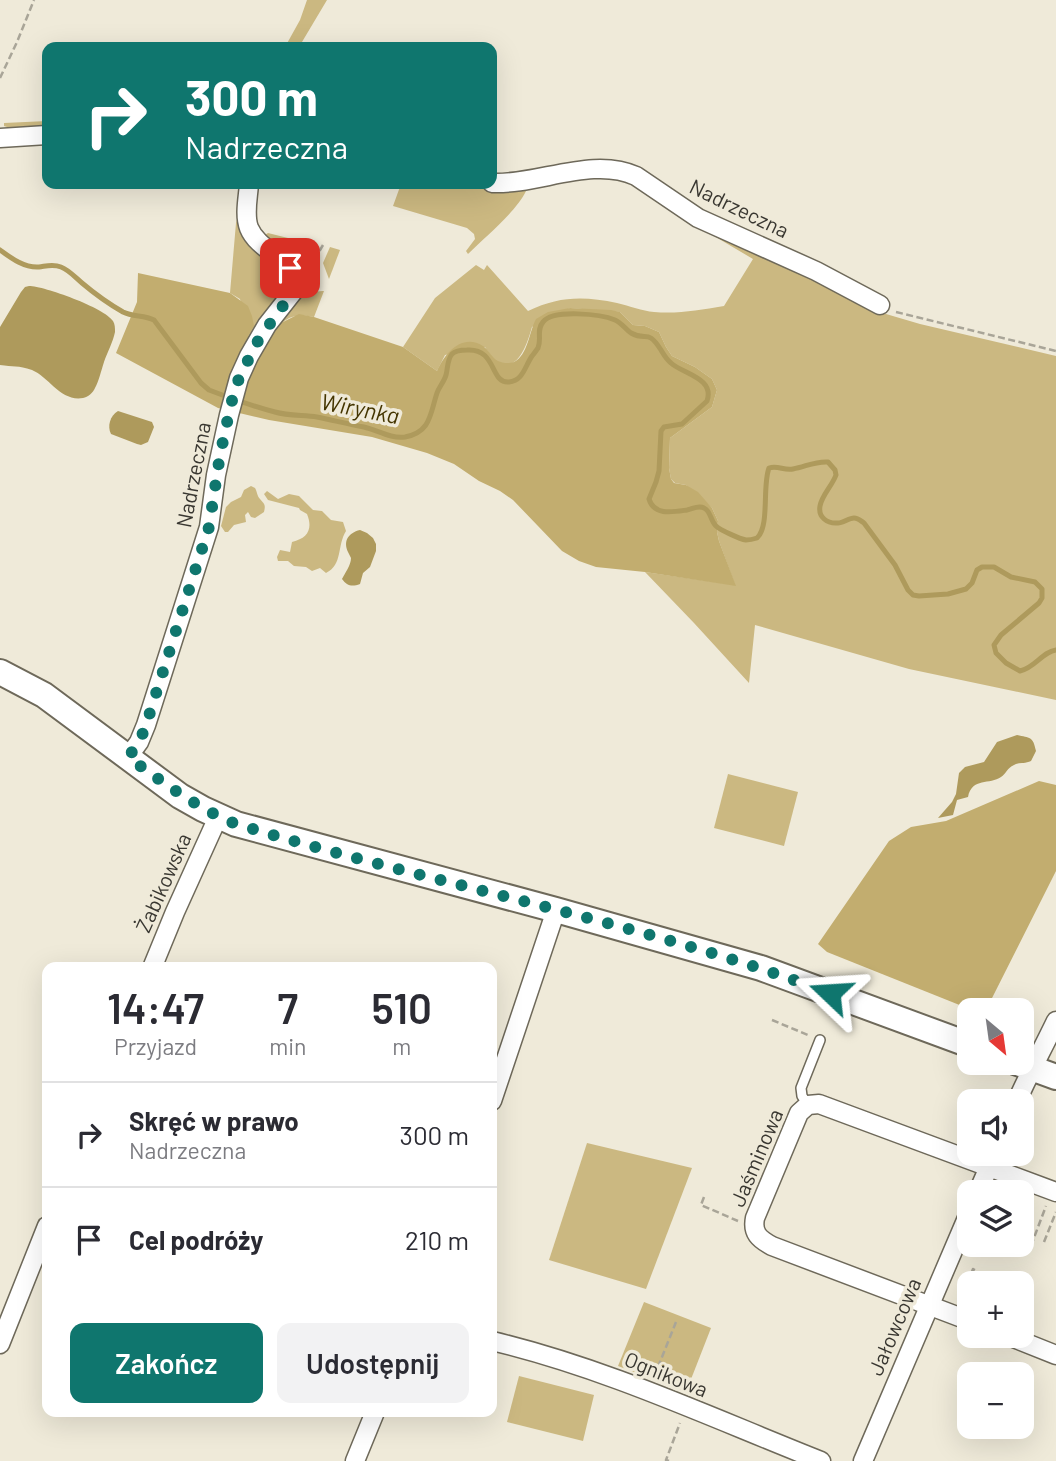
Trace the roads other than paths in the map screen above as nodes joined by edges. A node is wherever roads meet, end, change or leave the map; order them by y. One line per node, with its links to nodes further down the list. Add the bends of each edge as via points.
1 (42, 135): 2 (street)
2 (0, 138)
3 (497, 183): 5 (street, Nadrzeczna, via 620,170 698,218)
4 (249, 189): 7 (street, Nadrzeczna, via 249,229 260,245 286,263 296,285 244,367 216,475 209,527 146,725)
5 (880, 305)
6 (0, 673): 7 (street, via 44,695)
7 (128, 757): 8 (street, via 180,796)
8 (218, 817): 9 (street); 10 (street, Żabikowska)
9 (556, 910): 13 (street, via 761,968); 17 (street)
10 (154, 962)
11 (1056, 1021): 14 (street)
12 (820, 1040): 18 (lane, via 802,1088)
13 (957, 1040)
14 (1034, 1061)
15 (1034, 1069): 16 (street)
16 (1056, 1077)
17 (497, 1086)
18 (808, 1105): 19 (street, Jaśminowa, via 820,1104); 24 (street, Jaśminowa, via 796,1119 755,1218 757,1236 772,1246)
19 (957, 1149)
20 (1001, 1166): 21 (street, Jaśminowa)
21 (1051, 1198)
22 (42, 1239): 27 (street)
23 (957, 1241): 24 (street, Jałowcowa)
24 (929, 1306): 25 (street); 33 (street, Jałowcowa)
25 (957, 1316)
26 (497, 1342): 32 (street, Ognikowa, via 607,1375)
27 (0, 1344)
28 (1034, 1346): 29 (street)
29 (1056, 1354)
30 (373, 1417): 31 (street)
31 (355, 1461)
32 (821, 1461)
33 (863, 1461)

